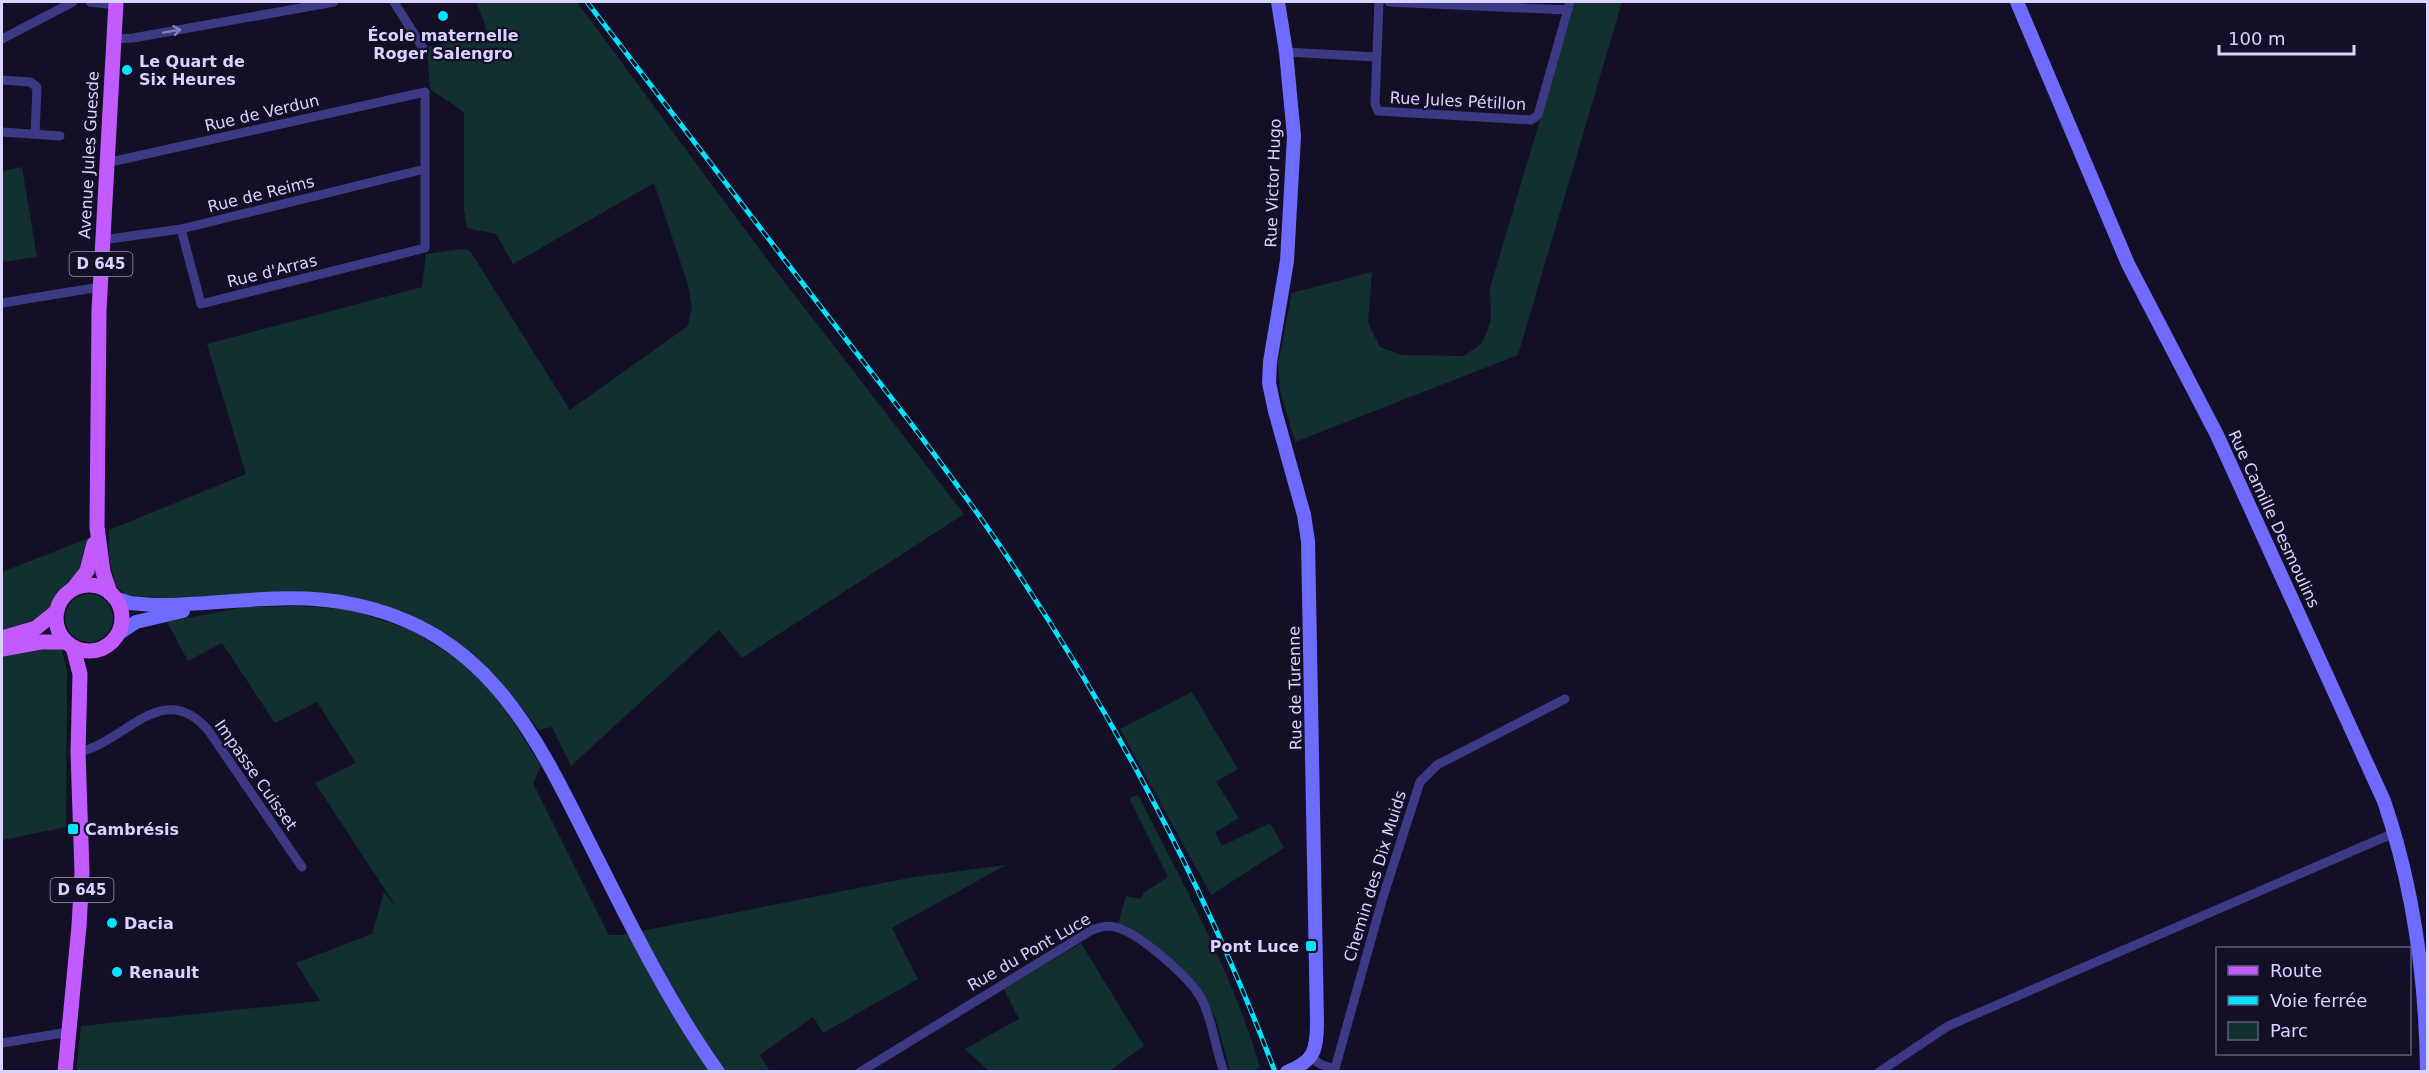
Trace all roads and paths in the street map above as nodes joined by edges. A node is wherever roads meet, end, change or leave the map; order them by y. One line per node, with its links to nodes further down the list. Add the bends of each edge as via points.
1 (72, 2): 2 (street); 12 (street)
2 (82, 2)
3 (90, 2): 10 (street)
4 (334, 2): 13 (street, one-way to 4, via 133,39)
5 (394, 2): 14 (street)
6 (1278, 2): 15 (street, Rue Victor Hugo)
7 (1379, 2): 16 (street)
8 (1389, 2): 11 (street)
9 (2017, 2): 41 (street, Rue Camille Desmoulins, via 2128,264 2217,435 2376,781)
10 (116, 3): 13 (main road, Avenue Jules Guesde / D 645)
11 (1569, 6): 16 (street, Rue Jules Pétillon, via 1534,120 1381,113 1375,104)
12 (2, 39)
13 (114, 39): 21 (main road, Avenue Jules Guesde / D 645)
14 (423, 48)
15 (1286, 52): 16 (street); 26 (street, Rue Victor Hugo, via 1294,136)
16 (1376, 57)
17 (2, 80): 19 (street, via 30,82 37,87)
18 (2, 132): 19 (street)
19 (35, 134): 20 (street)
20 (60, 136)
21 (106, 163): 22 (street, Rue de Verdun, via 425,92); 24 (main road, Avenue Jules Guesde / D 645)
22 (425, 169): 23 (street, Rue de Reims); 23 (street, Rue d'Arras, via 425,248 201,304)
23 (181, 229): 24 (street, Rue de Reims)
24 (102, 240): 25 (main road, Avenue Jules Guesde / D 645)
25 (100, 287): 27 (street); 28 (main road, Avenue Jules Guesde / D 645)
26 (1282, 295): 45 (street, Rue de Turenne, via 1270,362 1270,390 1304,516 1309,559 1317,1022)
27 (2, 303)
28 (97, 526): 29 (main road, D 645, via 89,567); 30 (main road, D 645, via 103,572)
29 (72, 591): 30 (main road, via 89,585); 32 (main road)
30 (112, 595): 31 (street, via 144,604); 33 (main road, via 122,617)
31 (227, 603): 33 (street, via 143,619); 48 (street, via 304,598 372,609 430,633 486,675 537,743 659,978)
32 (57, 610): 34 (main road, via 36,628); 35 (main road, via 58,627)
33 (118, 634): 37 (main road)
34 (2, 638)
35 (70, 645): 36 (main road, via 41,642); 37 (main road, via 86,651); 39 (main road, D 645, via 78,663)
36 (2, 649)
37 (100, 649): 39 (main road, D 645, via 89,666)
38 (1565, 699): 46 (street, Chemin des Dix Muids, via 1437,765 1420,782)
39 (80, 708): 40 (main road, D 645)
40 (78, 752): 42 (street, Impasse Cuisset, via 100,745 151,713 175,711 190,715 208,730); 43 (main road, D 645, via 81,902)
41 (2394, 833): 52 (street, via 1948,1026); 53 (street, Rue Camille Desmoulins, via 2422,963)
42 (302, 867)
43 (69, 1032): 44 (street); 47 (main road, D 645)
44 (2, 1043)
45 (1311, 1057): 46 (street); 51 (street)
46 (1334, 1070)
47 (65, 1071)
48 (718, 1071)
49 (860, 1071): 50 (street, Rue du Pont Luce, via 1092,930 1107,926 1120,929 1148,946 1194,988 1207,1010)
50 (1224, 1071)
51 (1287, 1071)
52 (1879, 1071)
53 (2427, 1071)

